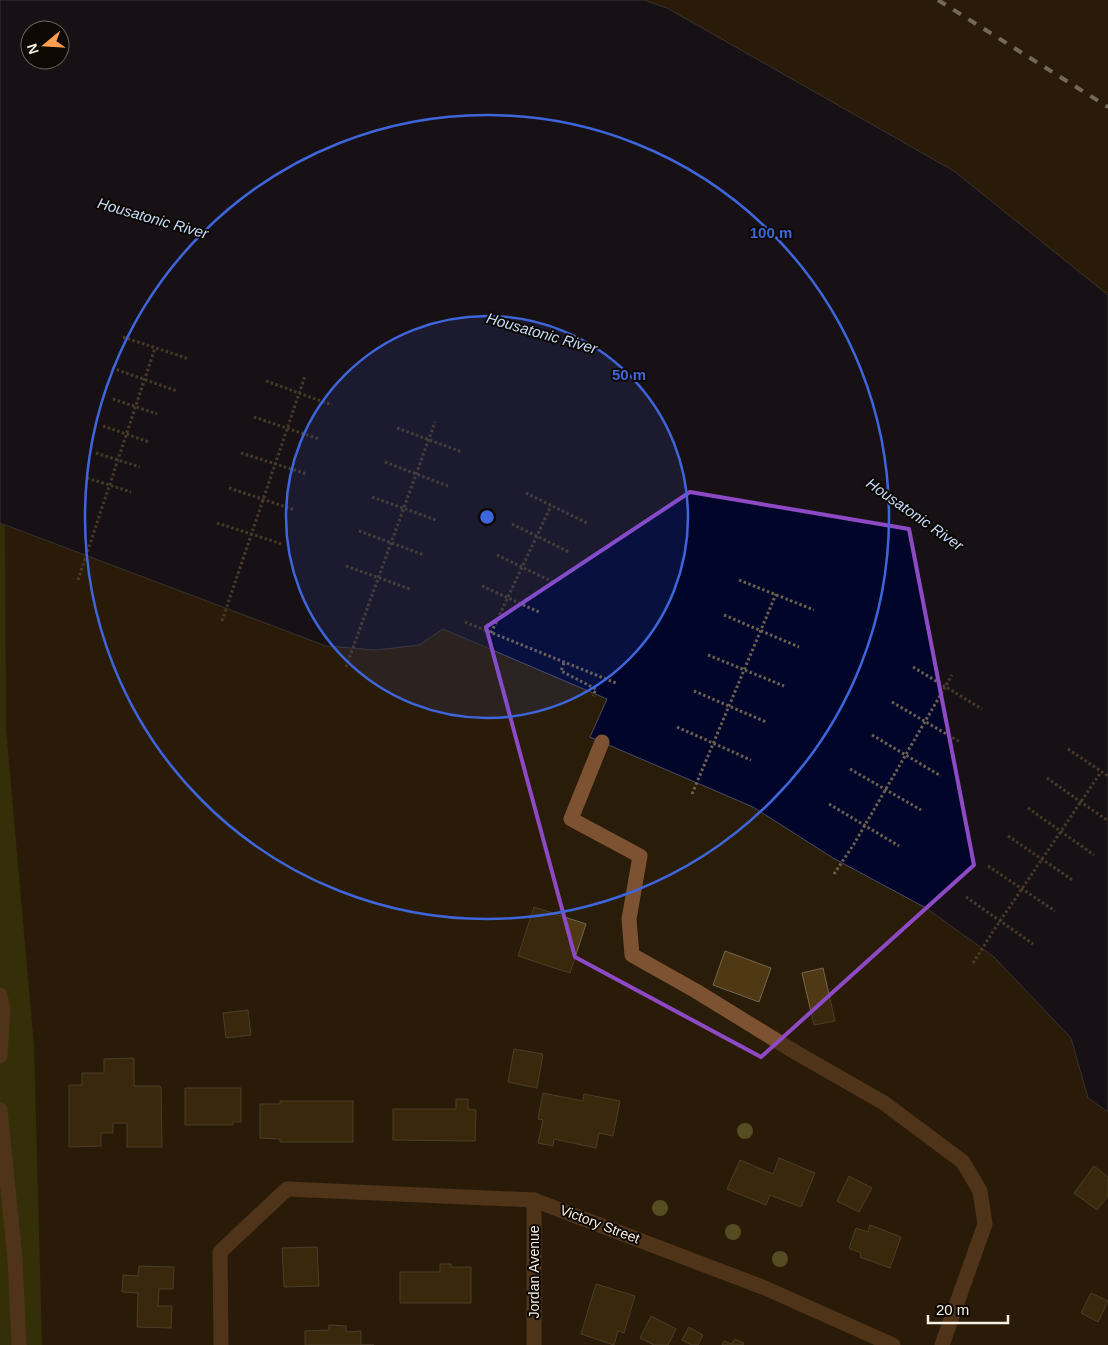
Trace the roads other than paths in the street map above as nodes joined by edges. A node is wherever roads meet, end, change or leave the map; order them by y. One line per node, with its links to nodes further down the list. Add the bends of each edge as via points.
1 (602, 742): 10 (street, via 571,819 640,856 629,919 632,956 884,1103 963,1162 980,1190 985,1224)
2 (0, 995): 3 (street, via 4,1009)
3 (0, 1056)
4 (0, 1110): 6 (street, via 15,1259)
5 (534, 1200): 7 (street, Victory Street, via 287,1188 220,1252); 8 (street, Jordan Avenue); 9 (street, Victory Street, via 766,1288)
6 (19, 1345)
7 (221, 1345)
8 (534, 1345)
9 (893, 1345)
10 (942, 1345)

